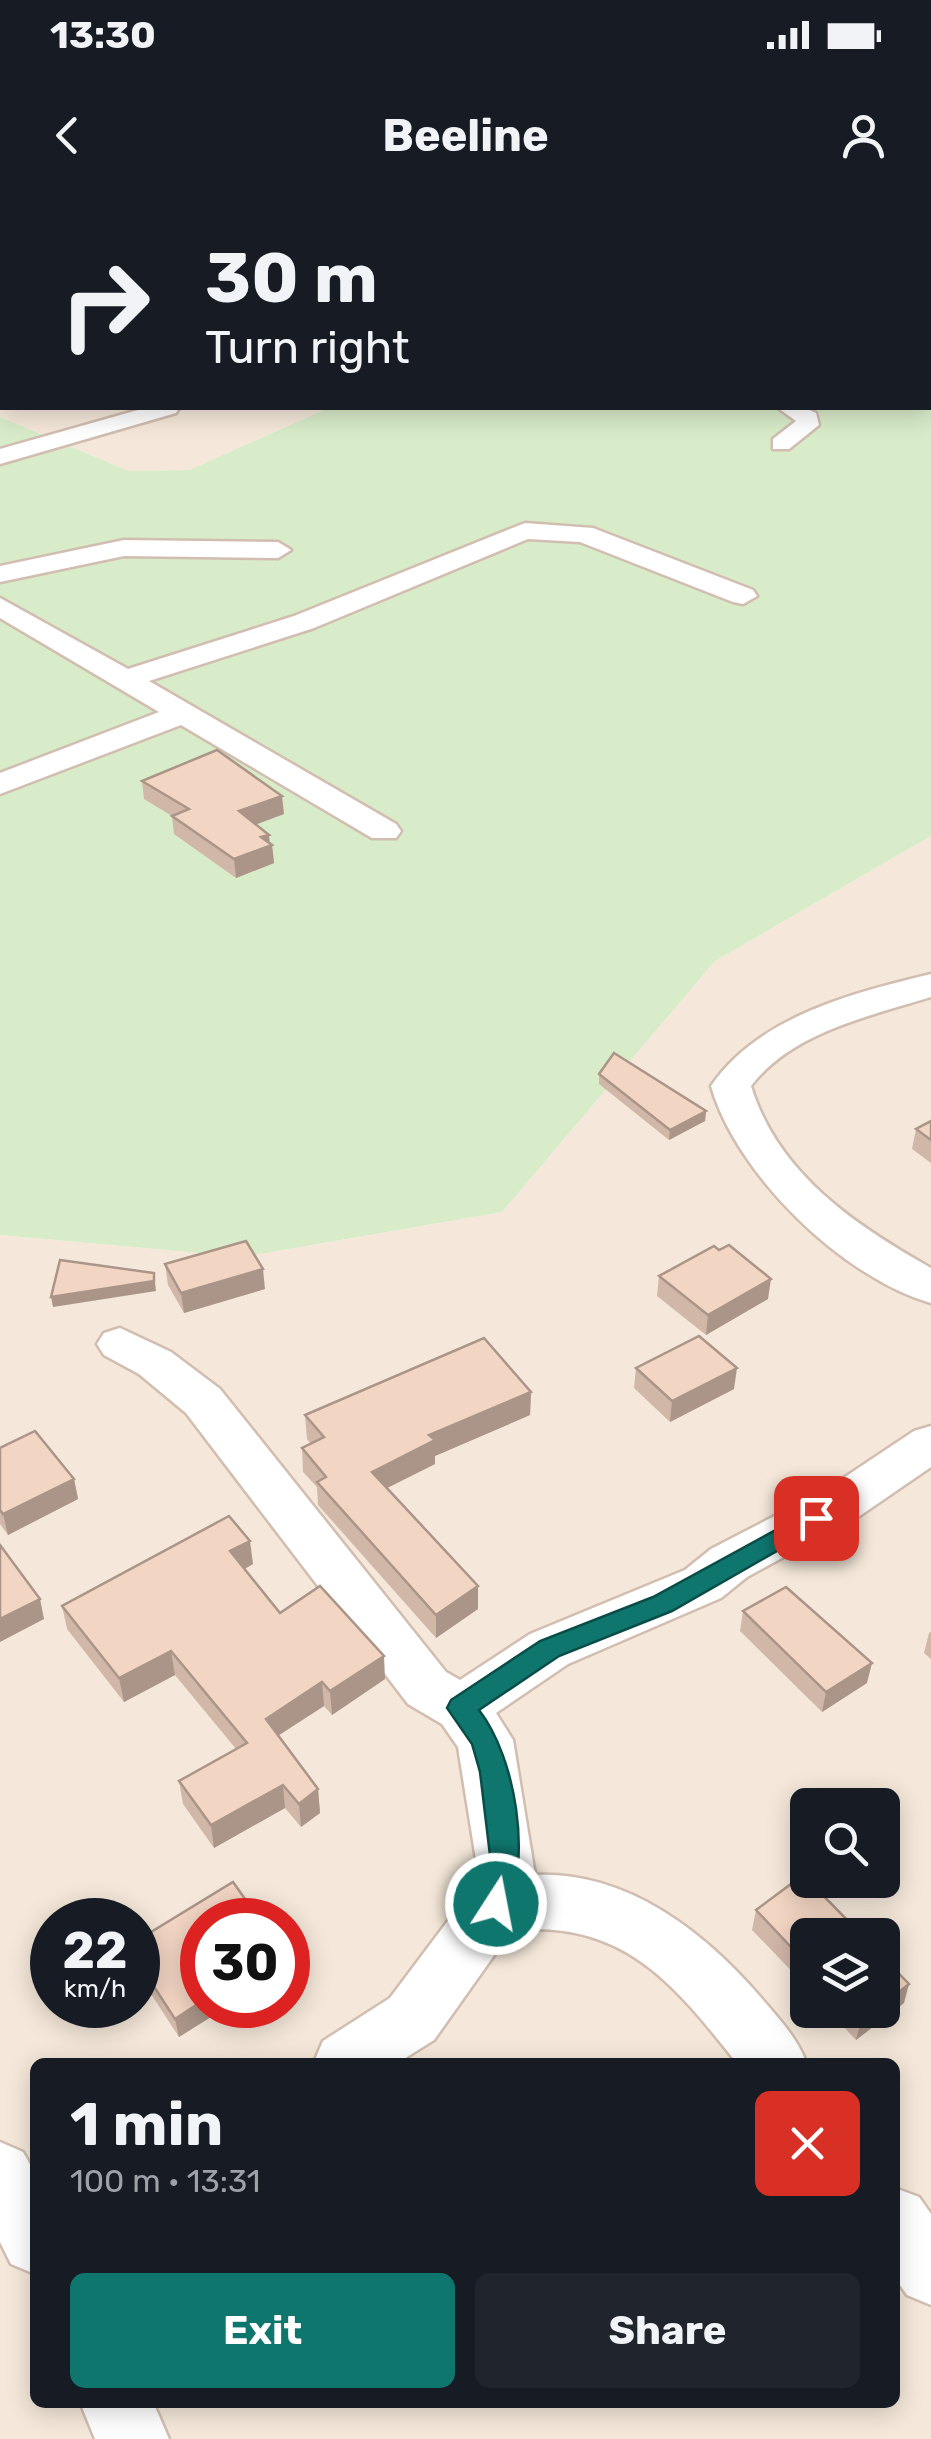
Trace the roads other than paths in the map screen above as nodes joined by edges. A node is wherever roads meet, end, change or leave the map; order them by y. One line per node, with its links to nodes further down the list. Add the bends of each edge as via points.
1 (161, 410): 4 (street)
2 (793, 410): 3 (street, via 808,418 807,425)
3 (782, 444)
4 (0, 457)
5 (278, 550): 6 (street, via 124,548)
6 (0, 574)
7 (743, 596): 9 (street, via 584,534 525,531 304,622)
8 (7, 616): 9 (street)
9 (126, 679): 10 (street)
10 (184, 713): 11 (street); 12 (street)
11 (0, 784)
12 (384, 831)
13 (931, 985): 14 (street, via 803,1030 758,1054 731,1086 736,1111 774,1167 843,1235)
14 (931, 1288)
15 (120, 1344): 17 (street, via 204,1401 426,1688)
16 (931, 1443): 17 (street, via 703,1584 549,1649)
17 (461, 1708): 18 (street, via 485,1740 494,1772 506,1872)
18 (496, 1904): 19 (street, via 412,2019); 20 (street, via 566,1902 633,1923 709,1980)
19 (350, 2058)
20 (773, 2058)
21 (900, 2227): 22 (street)
22 (931, 2271)
23 (118, 2408): 24 (street)
24 (133, 2439)

